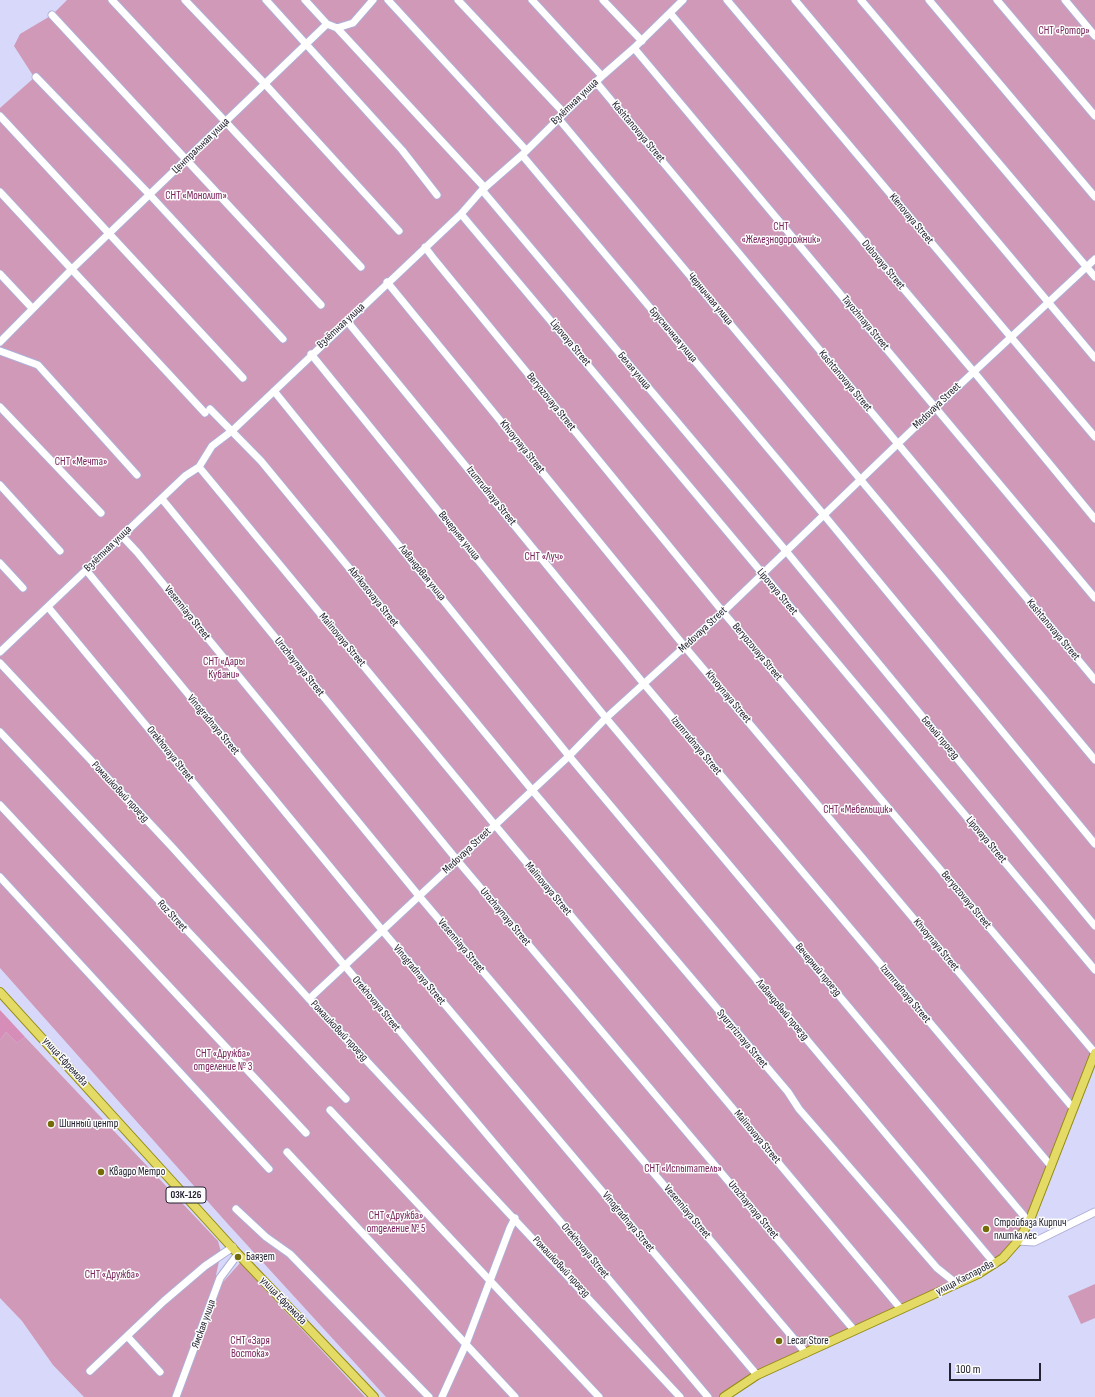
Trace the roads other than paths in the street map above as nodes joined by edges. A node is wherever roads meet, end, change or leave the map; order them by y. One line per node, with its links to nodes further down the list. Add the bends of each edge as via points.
1 (112, 0): 32 (street)
2 (185, 0): 28 (street)
3 (266, 0): 23 (street)
4 (305, 0): 19 (street)
5 (373, 0): 20 (street, via 353,22)
6 (388, 0): 33 (street, Брусничная улица)
7 (458, 0): 29 (street, Черничная улица)
8 (532, 0): 25 (street)
9 (603, 0): 22 (street)
10 (728, 0): 55 (street, Klenovaya Street)
11 (795, 0): 51 (street)
12 (861, 0): 46 (street)
13 (929, 0): 39 (street)
14 (997, 0): 31 (street)
15 (1065, 0): 21 (street)
16 (680, 1): 17 (street, Взлётная улица)
17 (670, 13): 22 (street, Взлётная улица); 61 (street, Dubovaya Street)
18 (52, 15): 34 (street)
19 (327, 24): 20 (street); 23 (street, Центральная улица)
20 (337, 28): 35 (street, Белая улица)
21 (1095, 36)
22 (642, 41): 24 (street, Взлётная улица)
23 (307, 45): 28 (street, Центральная улица); 38 (street, via 402,150)
24 (634, 48): 25 (street, Взлётная улица); 65 (street, Tayozhnaya Street)
25 (602, 76): 27 (street, Взлётная улица)
26 (36, 77): 37 (street)
27 (596, 82): 29 (street, Взлётная улица); 68 (street, Kashtanovaya Street)
28 (265, 84): 32 (street, Центральная улица); 41 (street)
29 (561, 115): 33 (street, Взлётная улица); 71 (street, Черничная улица)
30 (0, 116): 42 (street)
31 (1095, 116)
32 (225, 122): 34 (street, Центральная улица); 45 (street)
33 (524, 152): 35 (street, Взлётная улица); 75 (street, Брусничная улица)
34 (185, 161): 37 (street, Центральная улица); 52 (street)
35 (484, 189): 40 (street, Взлётная улица); 79 (street, Белая улица)
36 (0, 192): 47 (street, Abrikosovaya Street)
37 (150, 195): 42 (street, Центральная улица); 56 (street)
38 (436, 195)
39 (1095, 197)
40 (461, 214): 43 (street, Взлётная улица); 82 (street, Lipovaya Street)
41 (399, 231)
42 (110, 233): 47 (street, Центральная улица); 62 (street)
43 (426, 247): 50 (street, Взлётная улица); 86 (street, Beryozovaya Street)
44 (1095, 258): 46 (street, Medovaya Street)
45 (361, 267)
46 (1086, 267): 49 (street); 51 (street, Medovaya Street)
47 (72, 269): 53 (street, Центральная улица); 66 (street, Abrikosovaya Street, via 208,411)
48 (0, 274): 53 (street)
49 (1095, 277)
50 (387, 282): 54 (street, Взлётная улица); 87 (street, Khvoynaya Street)
51 (1047, 302): 55 (street, Medovaya Street); 60 (street)
52 (321, 304)
53 (32, 308): 57 (street, Центральная улица)
54 (348, 321): 59 (street, Взлётная улица); 91 (street, Izumrudnaya Street)
55 (1010, 336): 61 (street, Medovaya Street); 67 (street, Klenovaya Street)
56 (283, 339)
57 (0, 342)
58 (0, 351): 70 (street, via 38,365)
59 (311, 354): 63 (street, Взлётная улица); 92 (street, Вечерняя улица)
60 (1095, 358)
61 (974, 372): 65 (street, Medovaya Street); 76 (street, Dubovaya Street)
62 (243, 378)
63 (274, 391): 66 (street, Взлётная улица); 94 (street, Лавандовая улица)
64 (0, 407): 74 (street)
65 (936, 407): 68 (street, Medovaya Street); 84 (street, Tayozhnaya Street)
66 (233, 430): 69 (street, Взлётная улица, via 212,446); 96 (street, Abrikosovaya Street)
67 (1095, 437)
68 (898, 444): 71 (street, Medovaya Street); 90 (street, Kashtanovaya Street)
69 (199, 467): 73 (street, Взлётная улица, via 185,476); 98 (street, Malinovaya Street)
70 (137, 475)
71 (861, 480): 75 (street, Medovaya Street); 95 (street, Черничная улица)
72 (0, 485): 78 (street)
73 (162, 499): 77 (street, Взлётная улица); 100 (street, Urozhaynaya Street)
74 (101, 513)
75 (824, 515): 79 (street, Medovaya Street); 99 (street, Брусничная улица)
76 (1095, 519)
77 (122, 536): 81 (street, Взлётная улица); 102 (street, Vesenniaya Street)
78 (60, 551)
79 (786, 551): 82 (street, Medovaya Street); 103 (street, Белый проезд)
80 (0, 563): 83 (street)
81 (86, 570): 85 (street, Взлётная улица); 104 (street, Vinogradnaya Street)
82 (761, 574): 86 (street, Medovaya Street); 106 (street, Lipovaya Street)
83 (23, 588)
84 (1095, 598)
85 (48, 607): 88 (street, Взлётная улица); 105 (street, Orekhovaya Street)
86 (723, 612): 87 (street, Medovaya Street); 109 (street, Beryozovaya Street)
87 (685, 646): 91 (street, Medovaya Street); 111 (street, Khvoynaya Street)
88 (0, 652)
89 (0, 663): 108 (street, Ромашковый проезд)
90 (1095, 680)
91 (644, 684): 92 (street, Medovaya Street); 115 (street, Izumrudnaya Street)
92 (606, 718): 94 (street, Medovaya Street); 120 (street, Вечерний проезд)
93 (0, 732): 110 (street, Roz Street)
94 (569, 756): 96 (street, Medovaya Street); 123 (street, Лавандовый проезд)
95 (1095, 760)
96 (532, 790): 98 (street, Medovaya Street); 125 (street, Syurpriznaya Street, via 788,1092 804,1115 937,1268)
97 (0, 805): 113 (street)
98 (495, 825): 100 (street, Medovaya Street); 126 (street, Malinovaya Street)
99 (1095, 844)
100 (457, 860): 102 (street, Medovaya Street); 127 (street, Urozhaynaya Street)
101 (0, 877): 116 (street)
102 (419, 896): 104 (street, Medovaya Street); 130 (street, Vesenniaya Street)
103 (1095, 926)
104 (382, 930): 105 (street, Medovaya Street); 133 (street, Vinogradnaya Street)
105 (345, 966): 108 (street, Medovaya Street); 141 (street, Orekhovaya Street)
106 (1095, 970)
107 (0, 992): 122 (main road, улица Ефремова / 03К-126)
108 (309, 999): 119 (street, Ромашковый проезд)
109 (1095, 1053): 111 (main road, улица Каспарова)
110 (346, 1099)
111 (1073, 1108): 115 (main road, улица Каспарова)
112 (330, 1110): 124 (street)
113 (306, 1133)
114 (287, 1152): 129 (street)
115 (1051, 1166): 120 (main road, улица Каспарова)
116 (269, 1169)
117 (236, 1209): 136 (street, via 266,1237 290,1254)
118 (1095, 1212): 121 (street, via 1034,1242)
119 (515, 1218): 124 (street); 140 (street, Ромашковый проезд)
120 (1029, 1222): 121 (main road, улица Каспарова)
121 (1018, 1241): 123 (main road, улица Каспарова)
122 (236, 1251): 128 (street, via 205,1266); 134 (street, Ямская улица, via 220,1278); 135 (main road, улица Ефремова / 03К-126)
123 (995, 1264): 125 (main road, улица Каспарова)
124 (490, 1281): 129 (street); 139 (street)
125 (957, 1284): 126 (main road, улица Каспарова)
126 (901, 1309): 127 (main road, улица Каспарова)
127 (854, 1330): 130 (main road, улица Каспарова)
128 (127, 1336): 131 (street); 132 (street)
129 (466, 1344): 137 (street); 138 (street)
130 (806, 1353): 133 (main road, улица Каспарова)
131 (90, 1371)
132 (160, 1372)
133 (757, 1375): 142 (main road, улица Каспарова)
134 (176, 1397)
135 (374, 1397)
136 (429, 1397)
137 (442, 1397)
138 (515, 1397)
139 (599, 1397)
140 (680, 1397)
141 (708, 1397)
142 (724, 1397)

